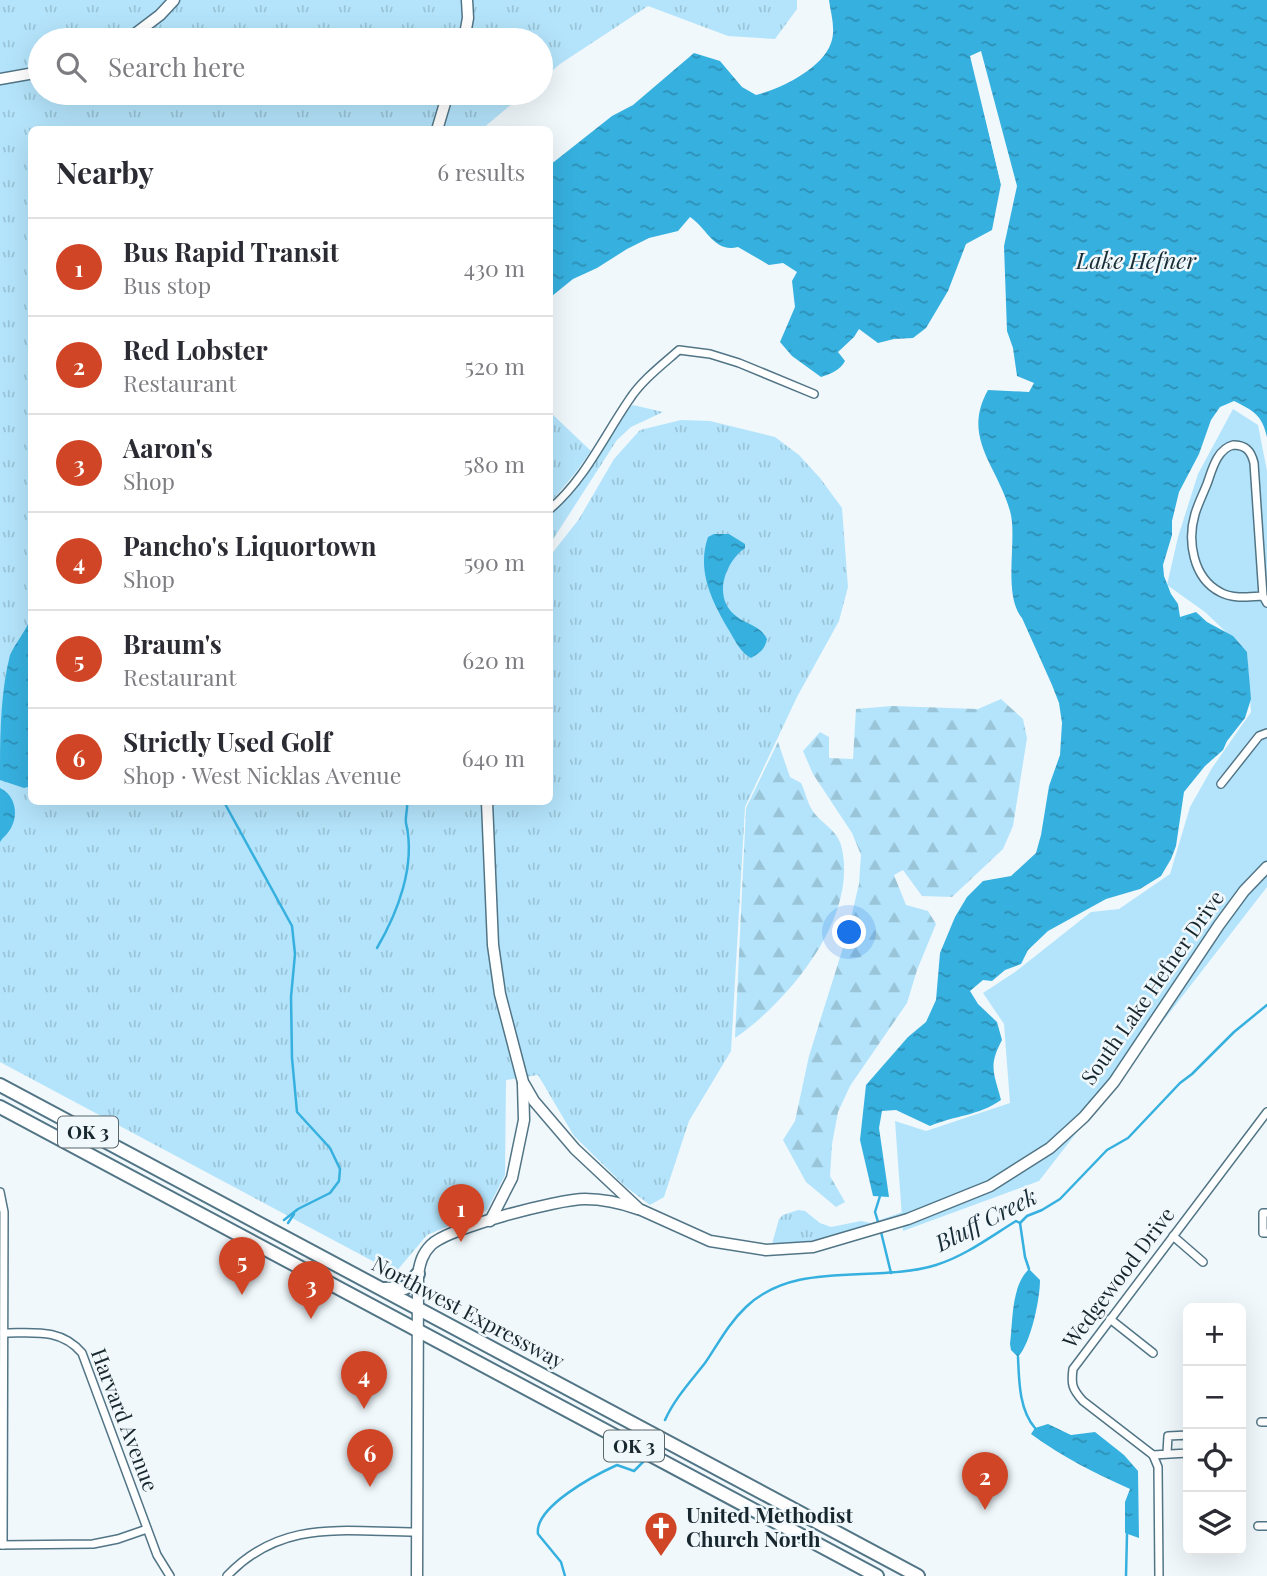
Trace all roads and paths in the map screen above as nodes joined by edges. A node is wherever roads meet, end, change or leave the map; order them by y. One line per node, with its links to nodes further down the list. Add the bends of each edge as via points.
1 (174, 0): 3 (street)
2 (467, 0): 4 (street)
3 (143, 28)
4 (466, 28)
5 (28, 74): 6 (street)
6 (0, 79)
7 (444, 105): 8 (street)
8 (438, 126)
9 (814, 394): 10 (street, via 739,363 679,350 630,397 568,493)
10 (553, 506)
11 (1265, 600): 11 (street, via 1254,463 1247,448 1233,445 1221,452 1195,515 1193,553 1203,577 1220,593)
12 (1267, 733): 13 (street, via 1259,736)
13 (1221, 784)
14 (487, 805): 16 (street, South Lake Hefner Drive, via 493,945 500,994)
15 (1267, 867): 23 (street, South Lake Hefner Drive, via 1219,925 1114,1082 1066,1134 990,1186 872,1231 813,1247 779,1250 710,1241)
16 (523, 1082): 23 (street, South Lake Hefner Drive, via 567,1141); 25 (street, via 524,1120 512,1178)
17 (0, 1085): 20 (highway, Northwest Expressway / OK 3)
18 (0, 1107): 22 (highway, Northwest Expressway / OK 3)
19 (1267, 1112): 27 (street, Wedgewood Drive)
20 (173, 1177): 22 (highway); 31 (highway, Northwest Expressway / OK 3)
21 (0, 1192): 30 (street, via 4,1203)
22 (163, 1194): 34 (highway, Northwest Expressway / OK 3)
23 (639, 1209): 25 (street, via 603,1200 568,1200)
24 (1267, 1213): 26 (street, via 1263,1213 1263,1233)
25 (490, 1221): 29 (street, via 432,1243 421,1258)
26 (1267, 1233)
27 (1172, 1236): 28 (street); 33 (street, Wedgewood Drive)
28 (1203, 1262)
29 (418, 1274): 31 (highway, via 405,1288); 32 (street)
30 (2, 1282): 35 (street)
31 (384, 1289): 32 (highway, Northwest Expressway / OK 3)
32 (418, 1308): 34 (street); 48 (highway, Northwest Expressway / OK 3)
33 (1110, 1319): 36 (street); 38 (street, Wedgewood Drive, via 1073,1369 1071,1384 1083,1401)
34 (418, 1330): 42 (street); 47 (highway, Northwest Expressway / OK 3)
35 (4, 1334): 41 (street, Harvard Avenue, via 53,1334 69,1340 82,1353); 43 (street)
36 (1153, 1353)
37 (1167, 1453): 38 (street)
38 (1153, 1455): 49 (street, via 1158,1467)
39 (1258, 1526): 40 (street)
40 (1267, 1526)
41 (147, 1529): 43 (street, via 93,1544); 44 (street, Harvard Avenue)
42 (417, 1532): 45 (street, via 291,1536 256,1550); 46 (street)
43 (1, 1545)
44 (170, 1576)
45 (227, 1576)
46 (417, 1576)
47 (877, 1576)
48 (918, 1576)
49 (1158, 1576)

